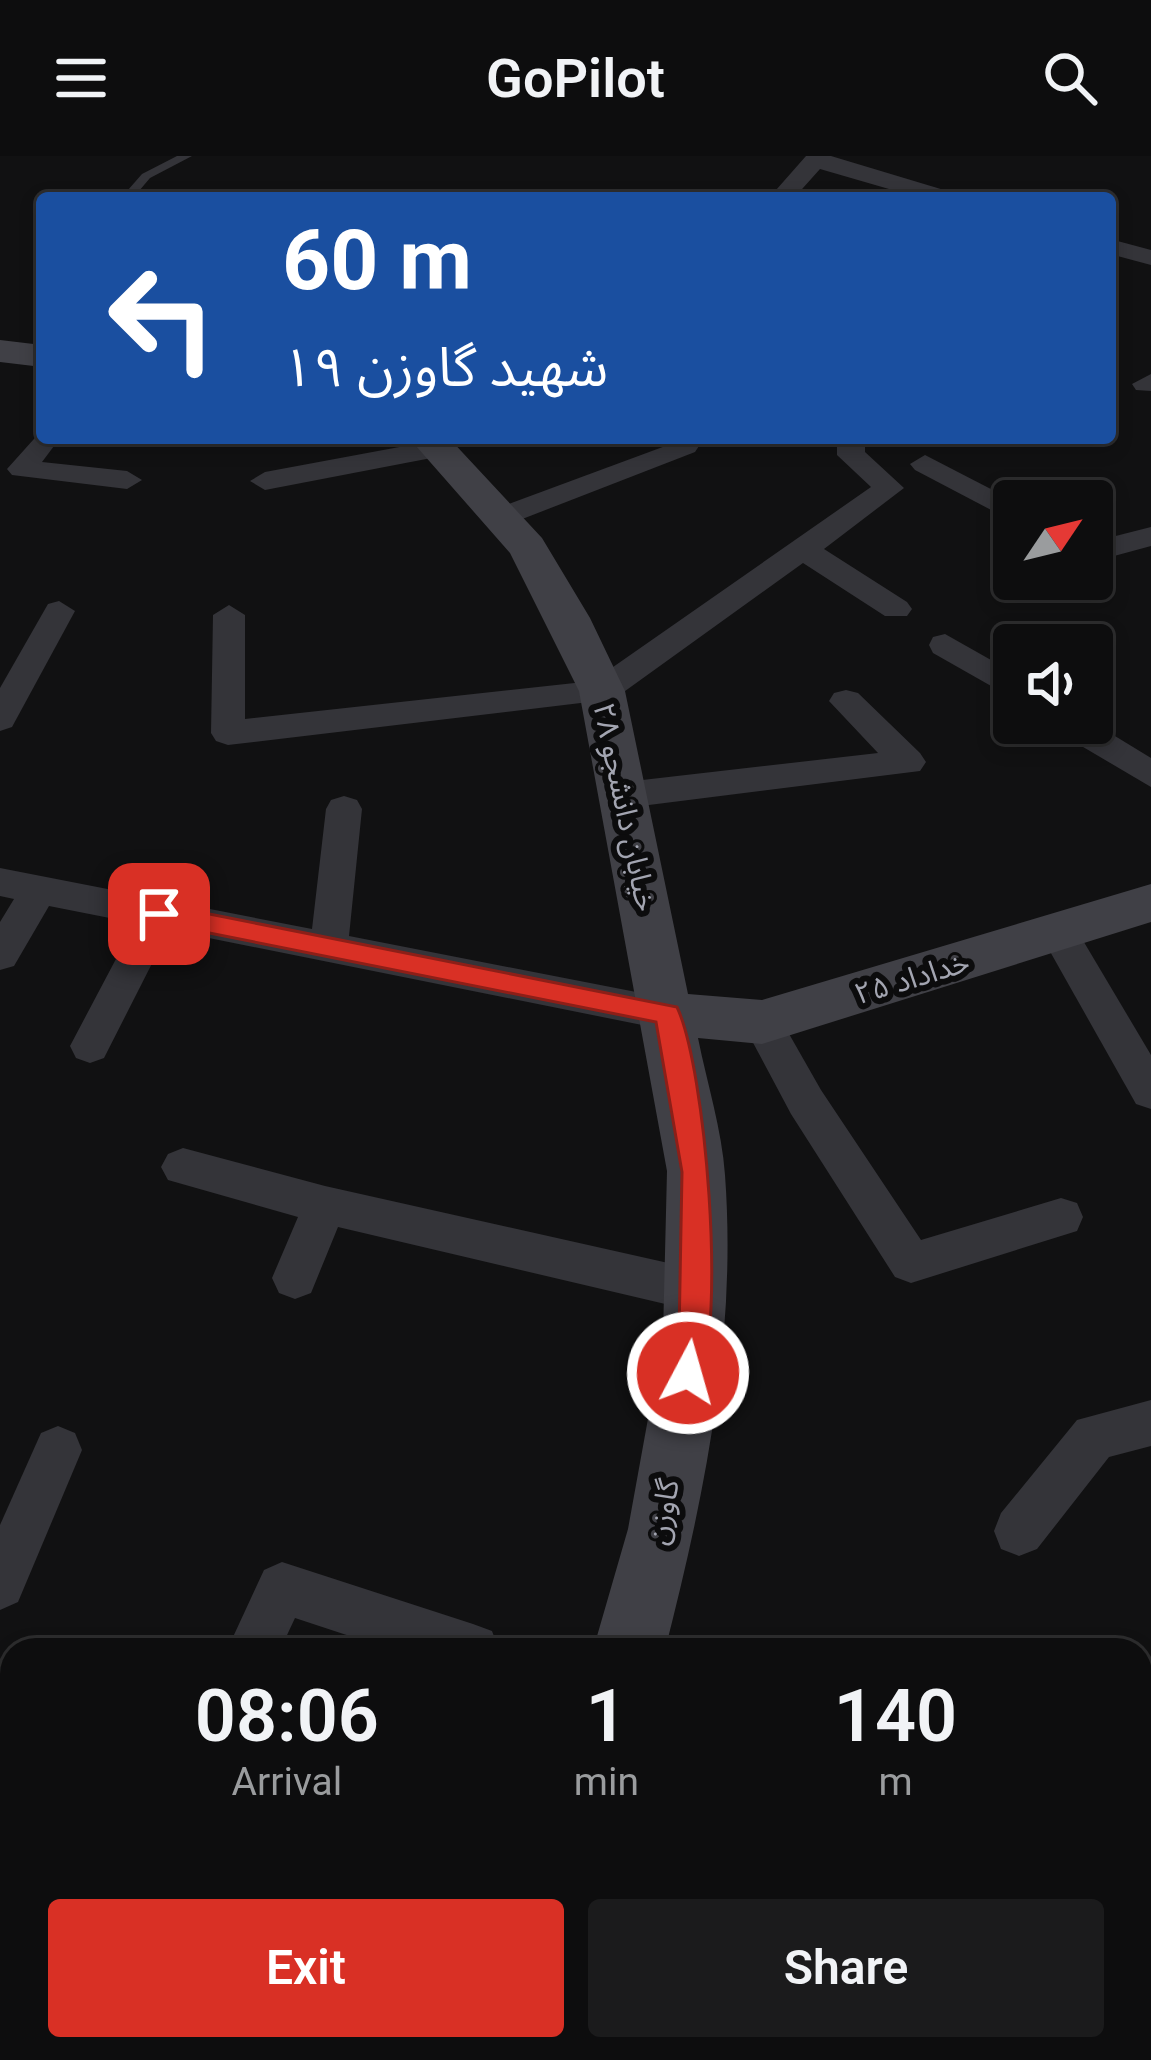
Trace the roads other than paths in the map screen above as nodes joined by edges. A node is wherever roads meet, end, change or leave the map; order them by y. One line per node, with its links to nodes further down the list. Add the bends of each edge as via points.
1 (186, 156): 3 (lane)
2 (817, 158): 4 (street); 5 (street)
3 (133, 192)
4 (786, 192)
5 (927, 192)
6 (1116, 248): 7 (street)
7 (1151, 258)
8 (0, 351): 9 (street)
9 (36, 355)
10 (41, 444): 16 (street, via 22,469)
11 (428, 444): 17 (street)
12 (433, 444): 19 (street, خیابان دانشجو ۲۸)
13 (851, 444): 22 (street, via 851,455 890,488)
14 (685, 446): 19 (street)
15 (928, 447): 18 (street)
16 (127, 480)
17 (265, 481)
18 (993, 497)
19 (501, 517): 28 (street, خیابان دانشجو ۲۸, via 568,618)
20 (1151, 536): 21 (street)
21 (1113, 546)
22 (800, 547): 23 (street); 28 (street)
23 (896, 609)
24 (59, 611): 30 (street)
25 (229, 615): 28 (street, via 228,733)
26 (945, 645): 27 (street)
27 (993, 675)
28 (602, 691): 33 (street, خیابان دانشجو ۲۸)
29 (845, 701): 33 (street, via 908,762)
30 (0, 719)
31 (1101, 744): 32 (street)
32 (1151, 776)
33 (626, 795): 42 (street, خیابان دانشجو ۲۸)
34 (344, 809): 40 (street)
35 (0, 882): 36 (street)
36 (39, 890): 38 (street); 41 (street)
37 (1151, 903): 39 (street, خداداد ۲۵)
38 (159, 914): 40 (street); 44 (street)
39 (1058, 932): 43 (street, خداداد ۲۵); 45 (street)
40 (329, 947): 42 (street)
41 (0, 955)
42 (668, 1014): 43 (street, خداداد ۲۵); 50 (street, گاوزن, via 696,1172)
43 (762, 1022): 48 (street, via 911,1263)
44 (90, 1046)
45 (1151, 1092)
46 (183, 1167): 47 (street)
47 (325, 1205): 49 (street); 50 (street)
48 (1061, 1217)
49 (295, 1278)
50 (694, 1290): 57 (street, گاوزن, via 694,1336 662,1529)
51 (1151, 1423): 53 (street, via 1094,1437)
52 (58, 1450): 54 (street)
53 (1019, 1531)
54 (0, 1584)
55 (259, 1638): 56 (street, via 282,1588)
56 (436, 1638)
57 (632, 1638)

